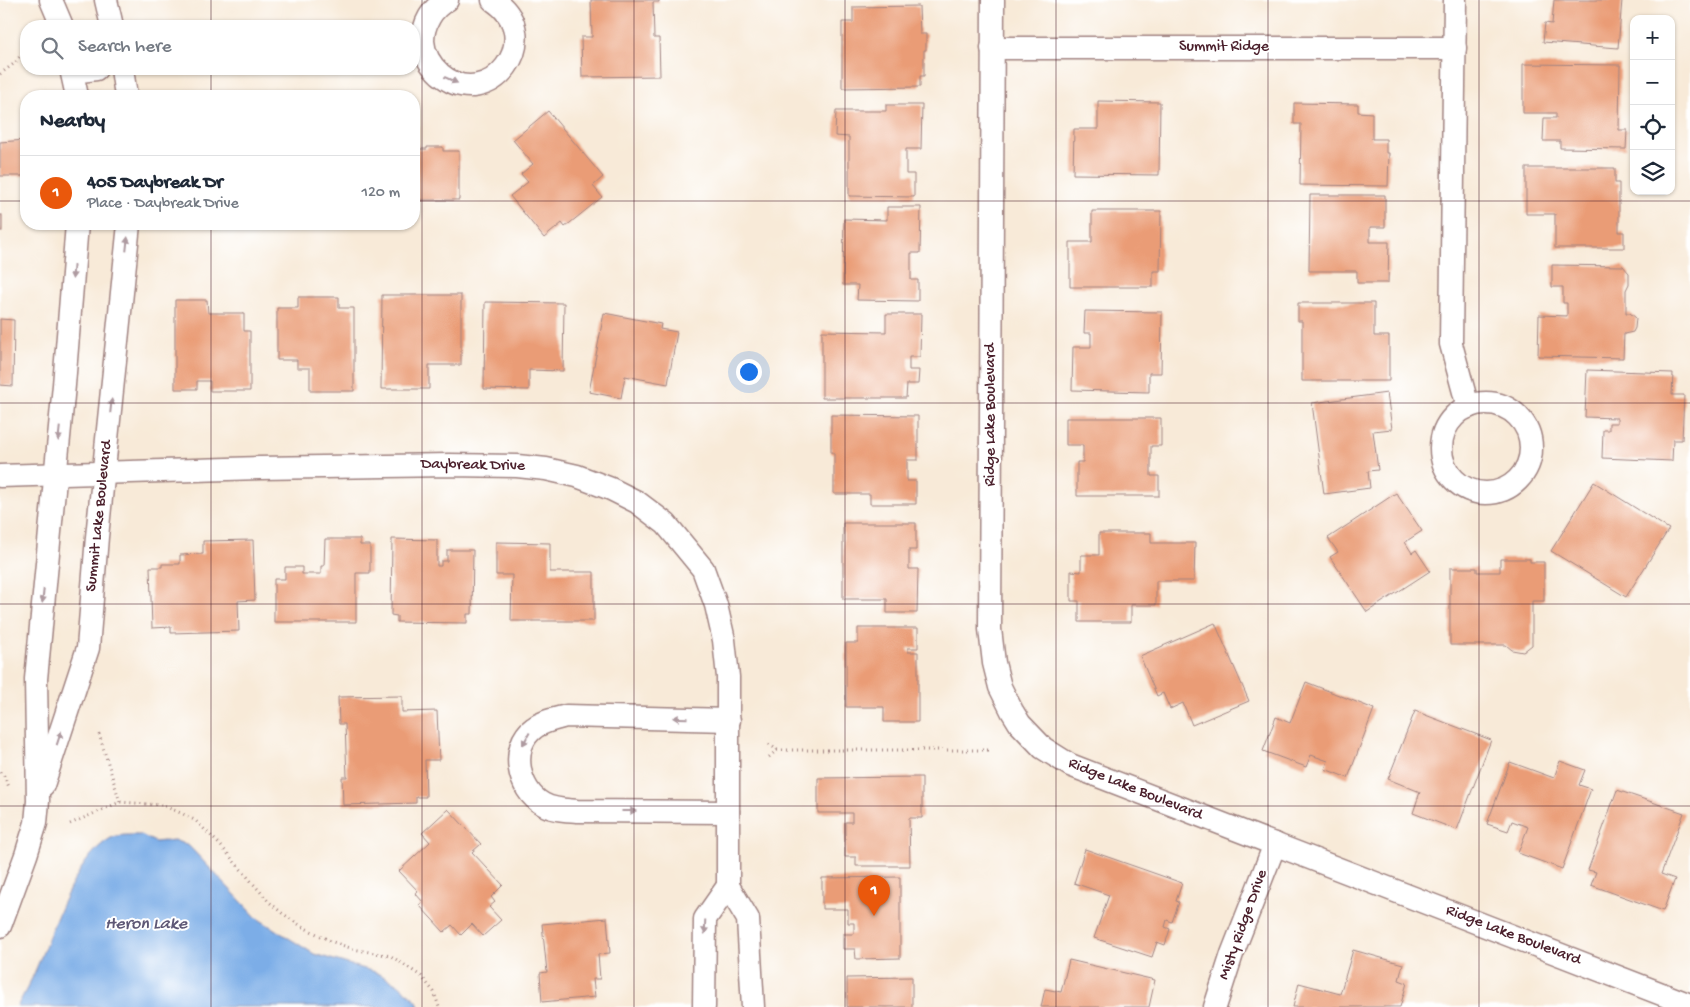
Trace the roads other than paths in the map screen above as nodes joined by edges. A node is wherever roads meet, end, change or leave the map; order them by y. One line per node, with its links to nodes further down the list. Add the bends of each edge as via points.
1 (51, 0): 7 (street)
2 (106, 0): 8 (street)
3 (447, 0): 9 (street, via 430,16)
4 (493, 0): 10 (street, one-way to 4, via 432,68 448,81 464,86 483,84 496,78 506,68 515,48 510,16)
5 (992, 0): 11 (street, Ridge Lake Boulevard)
6 (1455, 0): 12 (street)
7 (59, 20)
8 (111, 20)
9 (420, 41)
10 (420, 46)
11 (992, 48): 12 (street, Summit Ridge); 26 (street, Ridge Lake Boulevard, via 990,629 1000,687 1020,724 1043,748 1070,765)
12 (1455, 48): 19 (street, via 1451,344)
13 (72, 75): 15 (street)
14 (123, 75): 16 (street)
15 (75, 90)
16 (125, 90)
17 (76, 230): 21 (street, Summit Lake Boulevard, one-way to 21)
18 (128, 230): 20 (street, Summit Lake Boulevard, one-way to 18)
19 (1468, 407): 19 (street, via 1449,421 1443,434 1440,450 1445,469 1464,488 1478,493 1507,489 1519,479 1528,464 1531,443 1528,431 1510,411 1493,404)
20 (104, 473): 21 (street, Daybreak Drive); 23 (street, Daybreak Drive, via 517,466 577,476 611,489 637,502 666,524 702,569 716,605 724,640); 24 (street, Summit Lake Boulevard, one-way to 20, via 88,648)
21 (55, 474): 22 (street, Daybreak Drive); 24 (street, Summit Lake Boulevard, one-way to 24, via 36,679)
22 (0, 476)
23 (729, 720): 25 (street, Daybreak Drive); 25 (street, one-way to 25, via 566,716 532,729 523,742 519,763 522,779 530,794 543,805 558,809)
24 (38, 801): 28 (street, Summit Lake Boulevard, via 36,823)
25 (728, 812): 27 (street, Daybreak Drive)
26 (1275, 844): 29 (street, Ridge Lake Boulevard); 32 (street, Misty Ridge Drive)
27 (728, 886): 30 (street, one-way to 30, via 704,919); 31 (street, via 748,919)
28 (0, 926)
29 (1690, 1005)
30 (704, 1007)
31 (753, 1007)
32 (1215, 1007)

